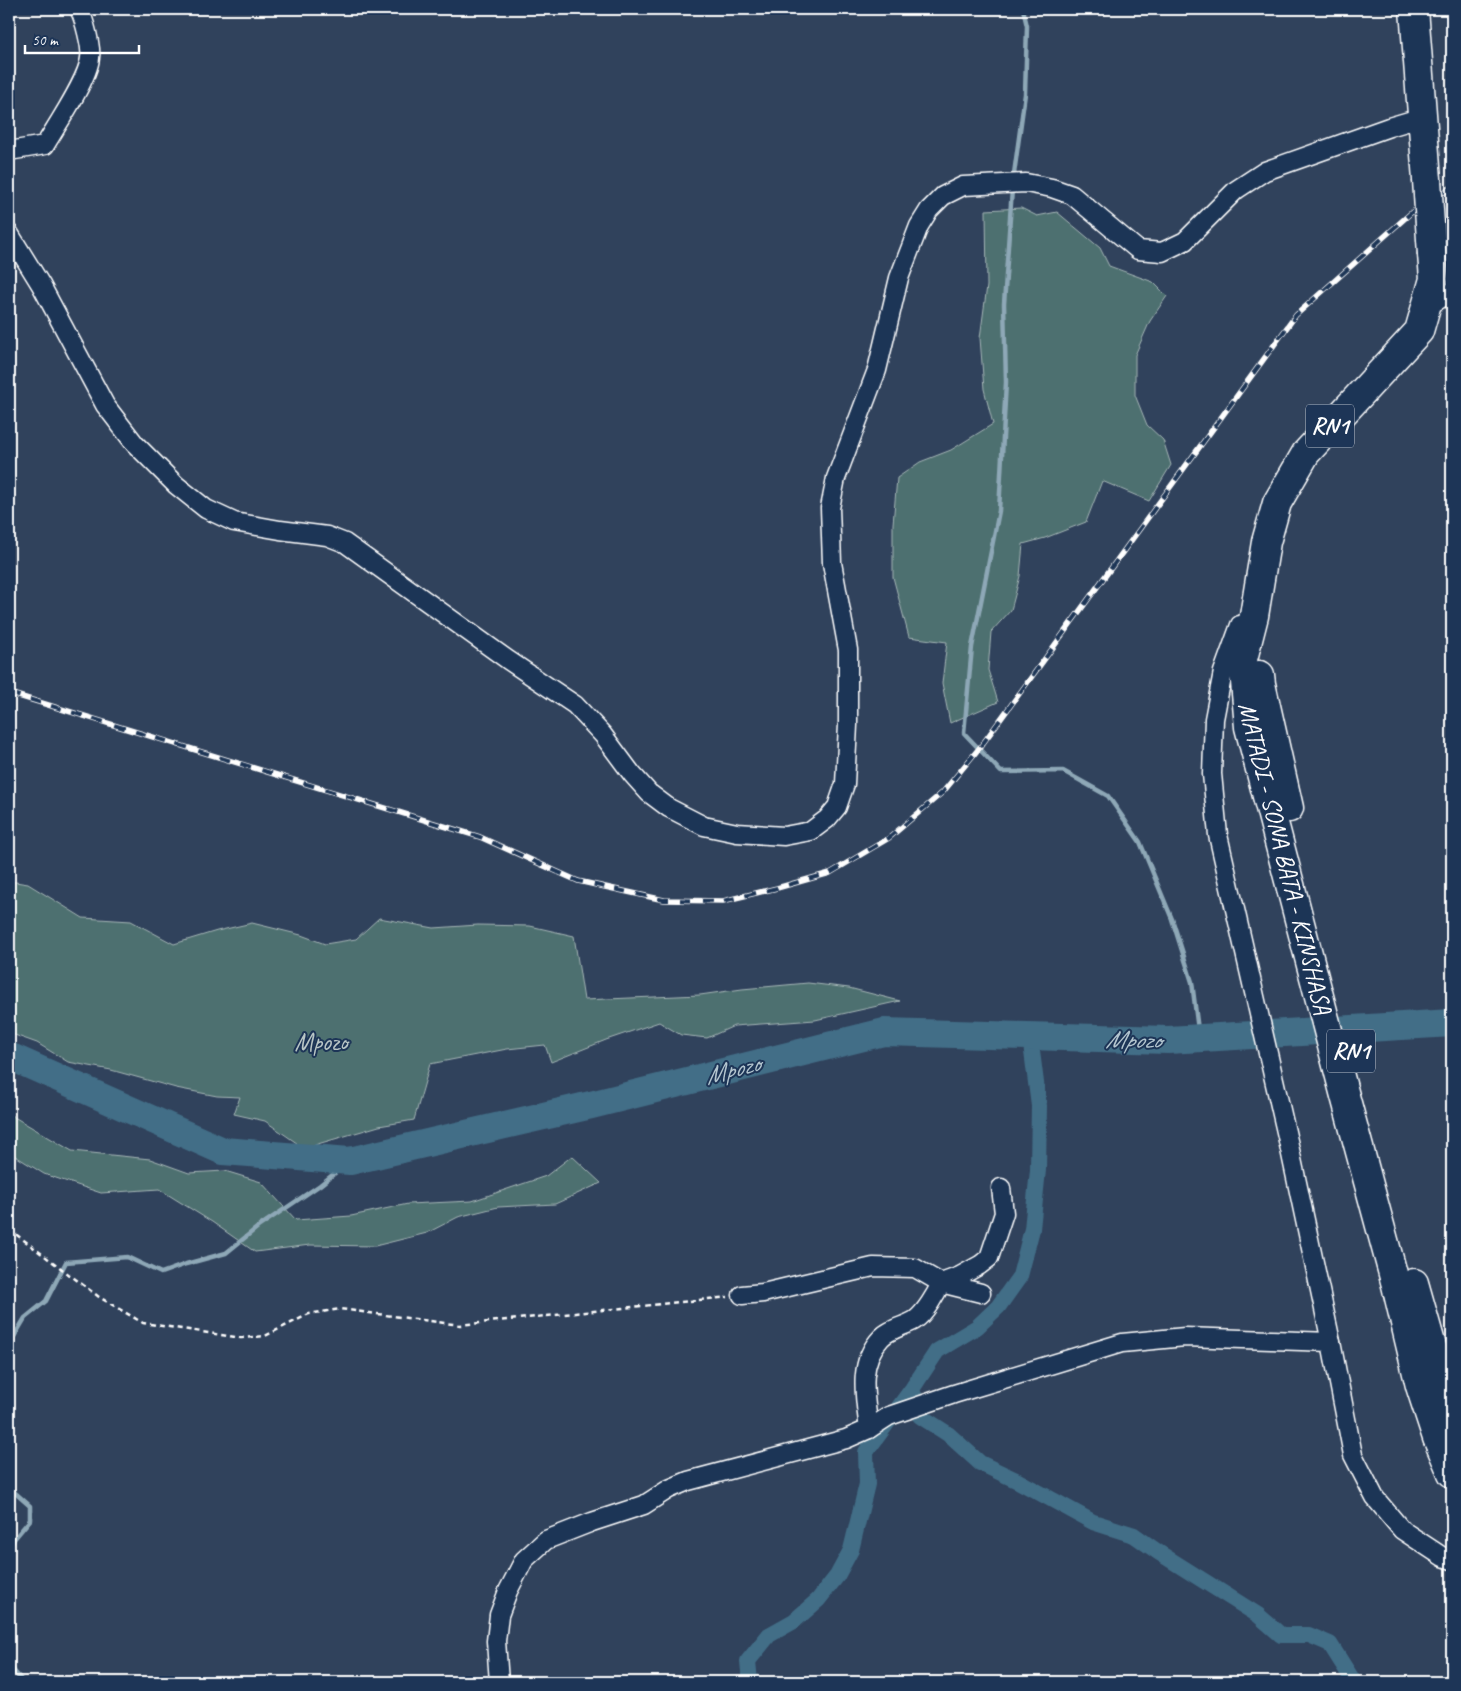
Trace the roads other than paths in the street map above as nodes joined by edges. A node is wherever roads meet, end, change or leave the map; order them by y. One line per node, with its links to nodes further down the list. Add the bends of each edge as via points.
1 (79, 9): 4 (street, via 84,18 90,58 84,78 45,145)
2 (1414, 9): 3 (highway, MATADI - SONA BATA - KINSHASA / RN1)
3 (1423, 117): 5 (street, via 1265,171 1236,190 1185,241 1162,252 1138,250 1072,195 1026,183 963,186 942,196 929,210 919,226 899,278 877,370 836,478 830,508 832,563 848,650 845,784 837,807 827,819 811,830 784,836 737,833 704,826 669,808 649,793 575,705 345,543 327,536 234,522 206,509 176,485 135,444 105,405 41,285); 7 (highway, MATADI - SONA BATA - KINSHASA / RN1, bridge, via 1434,279)
4 (9, 151)
5 (9, 233)
6 (1452, 292): 7 (street)
7 (1428, 306): 8 (highway, MATADI - SONA BATA - KINSHASA / RN1, via 1420,331 1306,453 1277,503)
8 (1258, 589): 11 (highway, MATADI - SONA BATA - KINSHASA / RN1, via 1243,659 1249,727 1284,825 1344,1096); 14 (street, via 1223,672 1214,719 1212,774 1218,834)
9 (1001, 1188): 10 (street, via 1004,1212 989,1258 960,1276)
10 (941, 1282): 12 (street); 13 (street, via 915,1268 873,1267 763,1294); 17 (street, via 935,1296 917,1319 882,1337 870,1355 863,1382)
11 (1405, 1283): 15 (highway, MATADI - SONA BATA - KINSHASA / RN1); 18 (highway, MATADI - SONA BATA - KINSHASA / RN1, via 1420,1386)
12 (981, 1293)
13 (742, 1295)
14 (1331, 1342): 17 (street, via 1185,1336 1122,1343 944,1397 889,1416); 19 (street, via 1353,1454 1375,1498 1402,1530)
15 (1447, 1376): 16 (highway, MATADI - SONA BATA - KINSHASA / RN1)
16 (1452, 1417)
17 (868, 1429): 20 (street, via 846,1439 688,1481 669,1488 644,1505 546,1540 524,1560 499,1615 496,1641)
18 (1452, 1473)
19 (1452, 1560)
20 (499, 1682)

